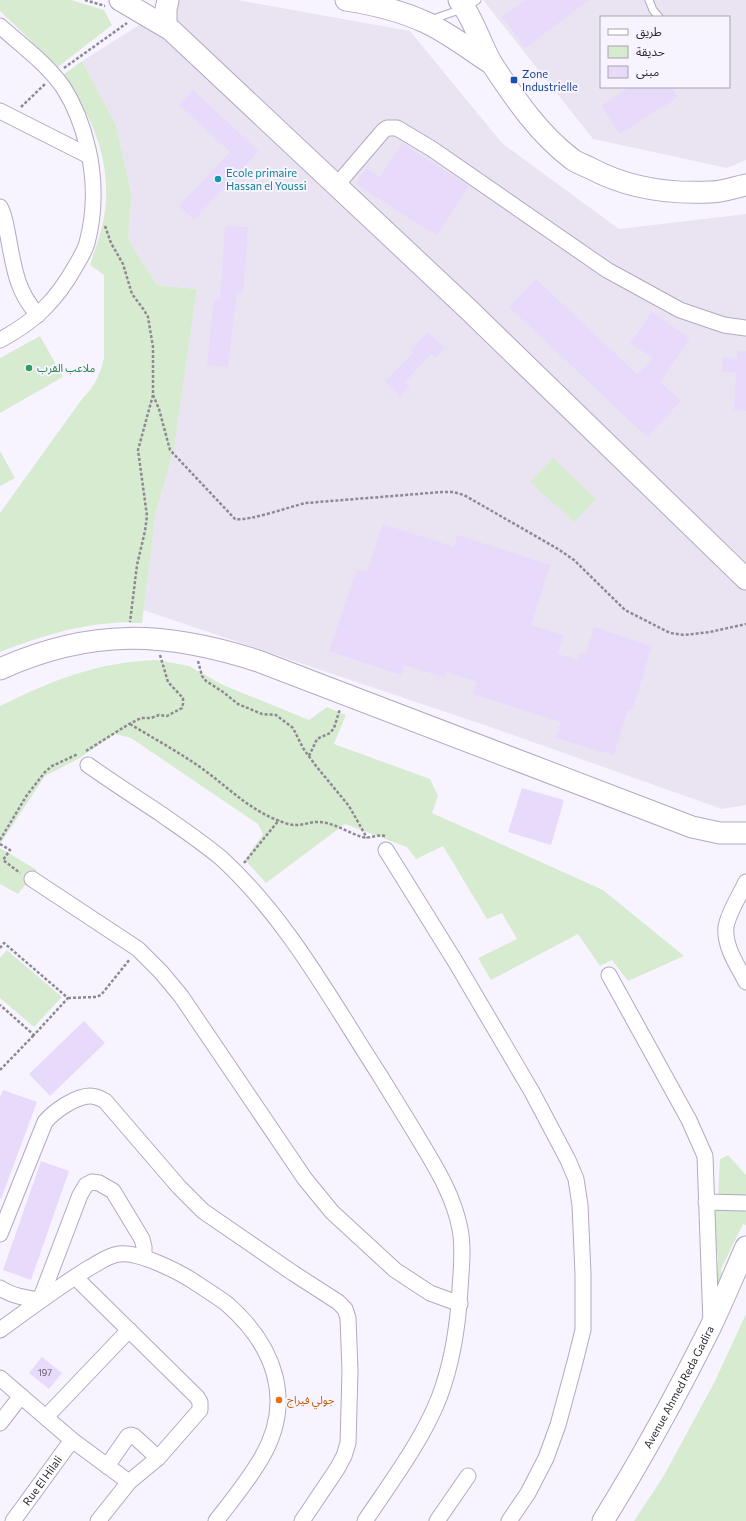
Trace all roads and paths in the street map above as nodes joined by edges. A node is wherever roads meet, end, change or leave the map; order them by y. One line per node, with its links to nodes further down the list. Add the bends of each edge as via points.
1 (120, 0): 8 (street)
2 (168, 0): 13 (street)
3 (346, 0): 6 (street)
4 (410, 0): 9 (street)
5 (649, 0): 10 (lane)
6 (368, 2): 9 (street, via 379,8)
7 (467, 2): 11 (lane); 14 (street)
8 (145, 6): 13 (street); 15 (path)
9 (390, 9): 11 (street)
10 (658, 16)
11 (424, 22): 14 (street, via 444,32)
12 (0, 26): 15 (street)
13 (168, 26): 19 (street)
14 (493, 65): 18 (street, via 544,134 572,159 601,174 636,186 670,192 712,192)
15 (54, 76): 16 (path); 17 (street, via 77,112)
16 (5, 114): 17 (street)
17 (89, 156): 21 (street)
18 (746, 185)
19 (336, 186): 23 (street, via 383,131 387,128 398,128 607,270 680,310 724,325); 26 (street, via 468,309)
20 (0, 207): 22 (street, via 5,219 16,279 22,294)
21 (92, 210): 22 (street, via 87,244 79,261 59,292); 25 (path, via 102,219 123,264 132,294 148,317 153,347)
22 (38, 315): 24 (street)
23 (746, 328)
24 (0, 340)
25 (153, 395): 27 (path, via 170,450 235,519 321,502 442,492 459,494 558,549 574,560 625,610 670,633 684,635 710,632); 28 (path, via 138,450 147,516 137,565)
26 (746, 579)
27 (746, 624)
28 (128, 638): 29 (street); 31 (street, via 71,644)
29 (156, 639): 30 (street); 33 (path, via 166,677 183,698 183,706 172,714 158,714 153,718 141,718)
30 (192, 644): 32 (street, via 252,659); 34 (path, via 206,681 242,707 278,716 293,728)
31 (0, 669)
32 (344, 694): 34 (path, via 334,728 330,733 317,739); 37 (street, via 692,827 720,833)
33 (129, 724): 36 (path, via 200,767 251,807); 39 (path, via 88,750 52,766 45,772)
34 (309, 756): 38 (path, via 349,806)
35 (88, 765): 42 (street, via 185,830 219,856)
36 (279, 820): 38 (path, via 296,825 324,823); 42 (path)
37 (746, 833)
38 (367, 838): 41 (path, via 382,835 389,837 392,844)
39 (0, 840)
40 (0, 844): 43 (path, via 10,850 3,860 26,878)
41 (386, 850): 81 (street, via 532,1092 576,1179 580,1205 583,1274 582,1330 576,1362 546,1458 528,1493)
42 (236, 873): 62 (street, via 299,950 442,1178 460,1229)
43 (32, 879): 46 (street)
44 (746, 882): 48 (street, via 728,920 726,935 730,952)
45 (0, 948): 49 (path, via 4,943)
46 (138, 949): 49 (path, via 100,995); 62 (street, via 181,996 306,1179 332,1212 395,1270 430,1293)
47 (609, 976): 53 (street, via 698,1139 705,1156)
48 (746, 982)
49 (68, 998): 51 (path)
50 (0, 1005): 51 (path)
51 (34, 1035): 52 (path)
52 (0, 1070)
53 (706, 1202): 54 (street); 63 (street)
54 (746, 1203)
55 (0, 1234): 78 (street, via 45,1122 58,1110 80,1097 97,1097 105,1101 203,1211 338,1302 345,1309 348,1318 348,1443 337,1469)
56 (746, 1248): 63 (street, Avenue Ahmed Reda Gadira)
57 (144, 1256): 58 (street, via 110,1256); 61 (street, via 142,1239 113,1191 92,1182 86,1185 80,1195); 77 (street, via 195,1282 226,1304 244,1321 272,1364 278,1387 277,1415 272,1436 253,1473)
58 (75, 1277): 61 (street); 65 (street)
59 (746, 1278): 83 (street, Avenue Ahmed Reda Gadira, via 690,1396)
60 (0, 1288): 61 (street, via 20,1297)
61 (40, 1300): 64 (street)
62 (460, 1304): 79 (street, via 448,1371 438,1400 413,1450)
63 (711, 1326): 82 (street, Avenue Ahmed Reda Gadira, via 646,1448)
64 (0, 1330)
65 (129, 1330): 68 (street); 71 (street, via 200,1402 200,1410)
66 (0, 1378): 67 (street)
67 (21, 1396): 68 (street); 69 (street)
68 (46, 1417): 70 (street)
69 (0, 1423)
70 (72, 1440): 72 (street); 75 (street, Rue El Hilali)
71 (158, 1458): 72 (street, via 131,1435); 74 (street)
72 (107, 1466): 74 (street)
73 (468, 1476): 80 (street)
74 (129, 1482): 76 (street)
75 (13, 1521)
76 (98, 1521)
77 (216, 1521)
78 (302, 1521)
79 (366, 1521)
80 (437, 1521)
81 (509, 1521)
82 (603, 1521)
83 (618, 1521)

